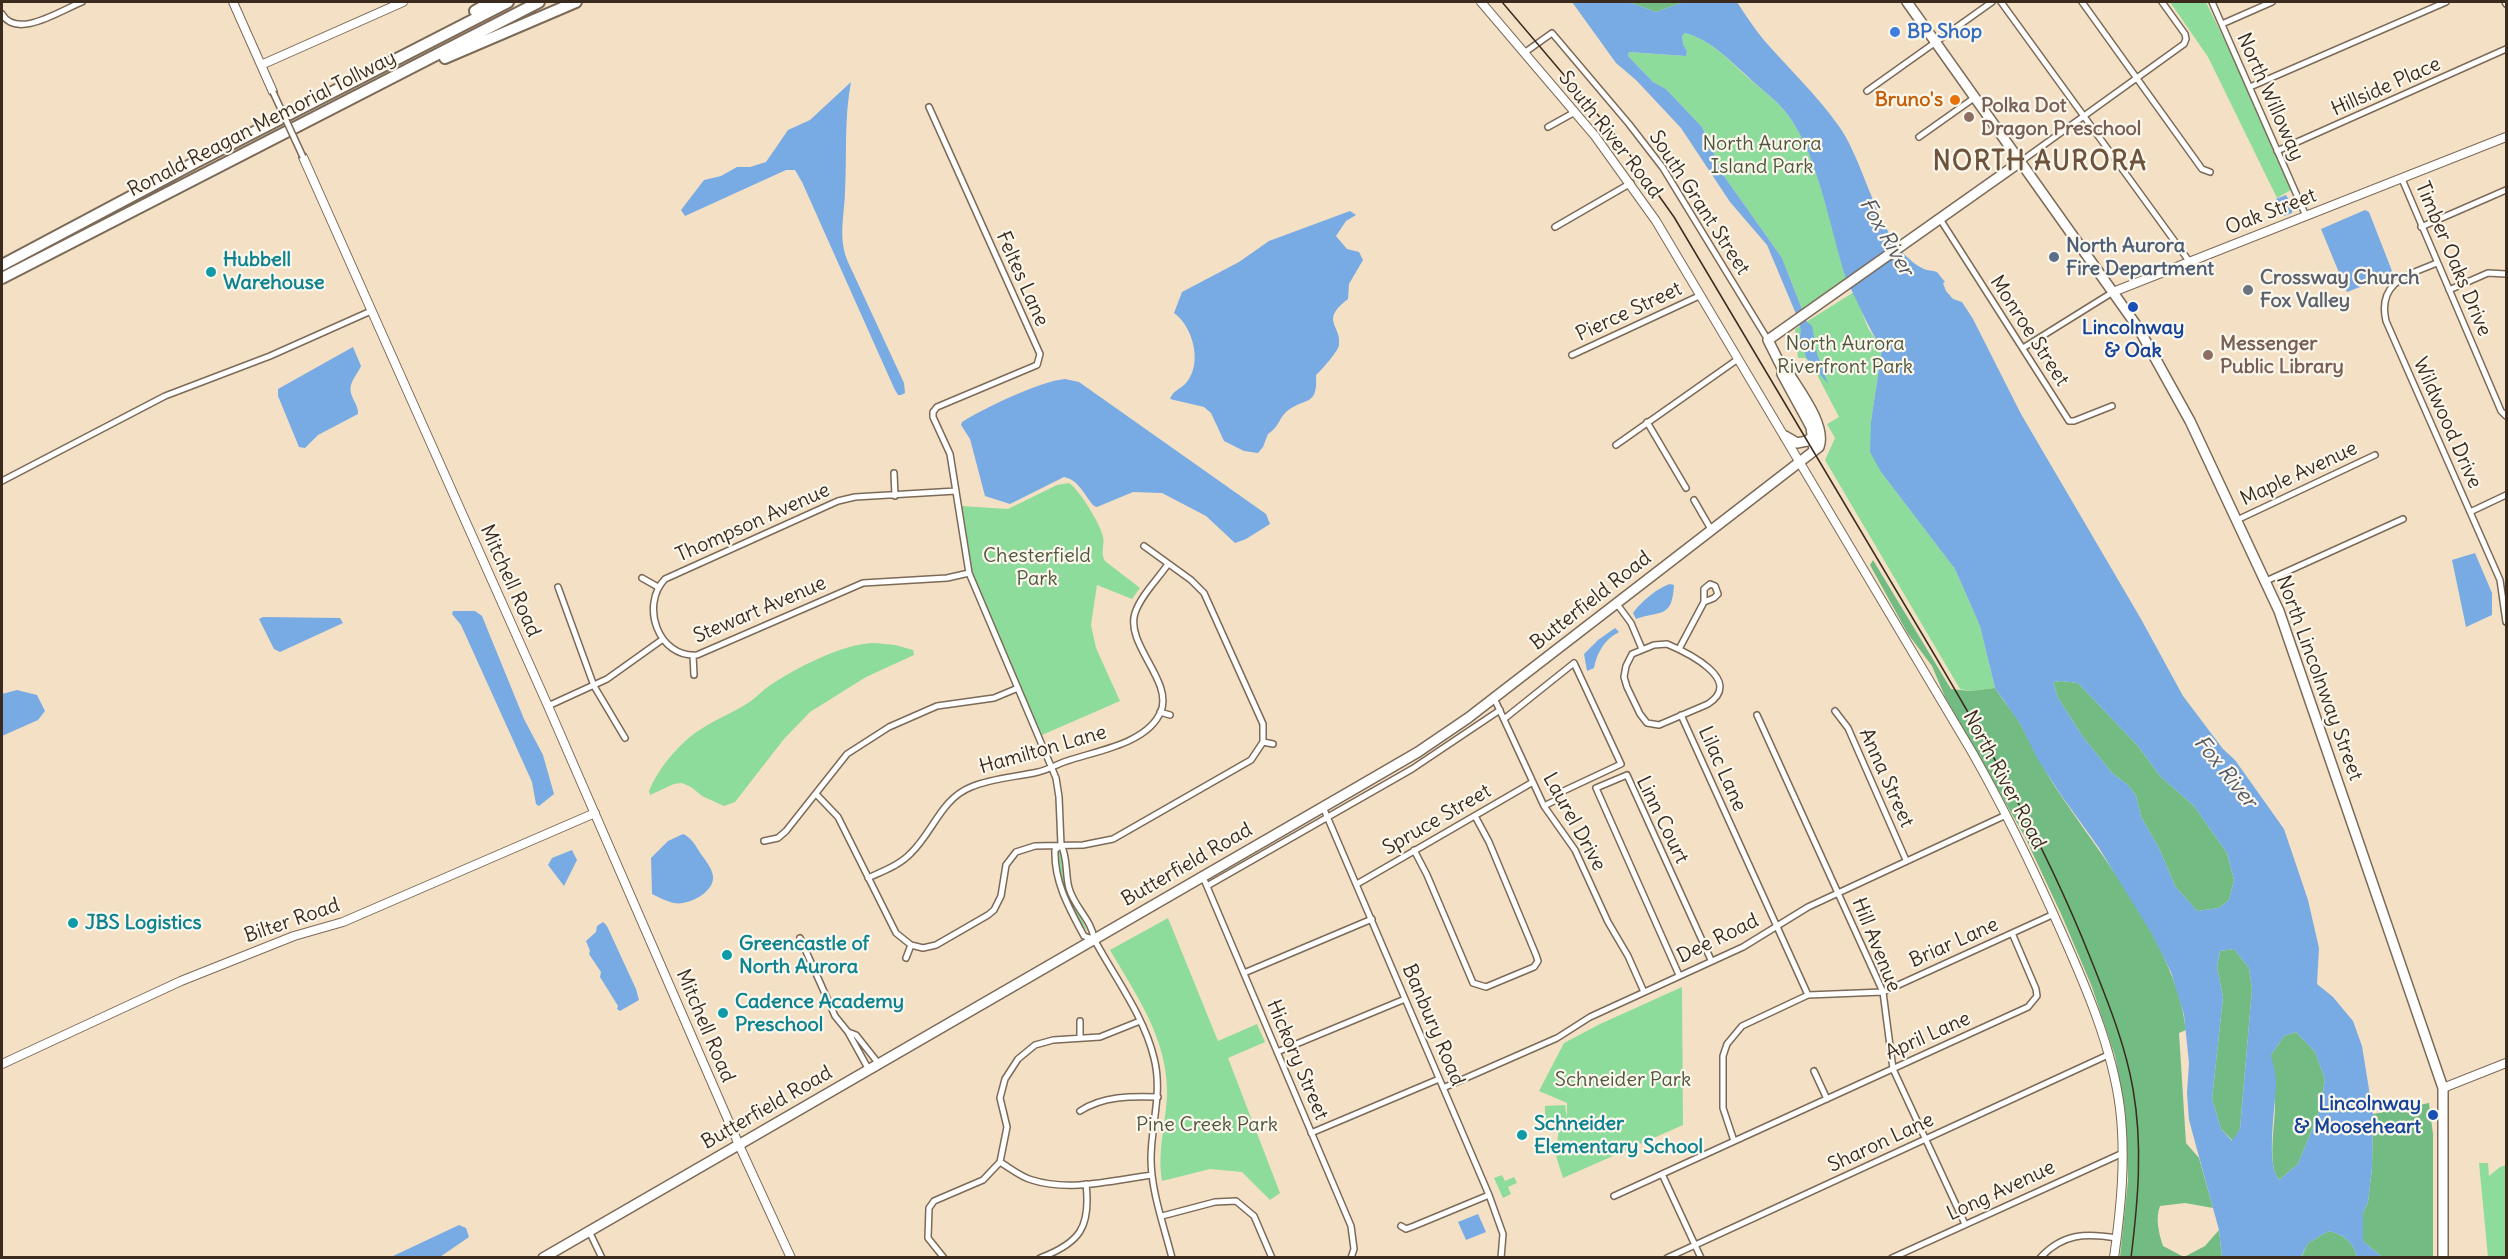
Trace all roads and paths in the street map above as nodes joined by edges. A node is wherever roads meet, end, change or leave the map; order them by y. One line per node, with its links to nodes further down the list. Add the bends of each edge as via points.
1 (82, 2): 17 (street, via 19,26)
2 (233, 2): 23 (street, Mitchell Road)
3 (403, 2): 23 (street)
4 (491, 2): 19 (highway, via 461,19)
5 (508, 2): 19 (highway, Ronald Reagan Memorial Tollway)
6 (539, 2): 24 (highway, Ronald Reagan Memorial Tollway)
7 (576, 2): 24 (highway, via 421,69)
8 (1481, 2): 22 (street, South River Road)
9 (1907, 2): 20 (main road, North Lincolnway Street)
10 (1992, 2): 20 (street)
11 (2001, 2): 32 (street)
12 (2082, 2): 25 (street)
13 (2162, 2): 25 (street, via 2186,39)
14 (2212, 2): 18 (street, North Willoway)
15 (2272, 2): 18 (street)
16 (2446, 2): 26 (street)
17 (2, 14)
18 (2222, 24): 26 (street, North Willoway)
19 (452, 30): 49 (highway, Ronald Reagan Memorial Tollway)
20 (1934, 42): 27 (street); 29 (main road, North Lincolnway Street)
21 (2506, 49): 36 (street, Hillside Place)
22 (1524, 53): 31 (street, South River Road); 56 (street, South Grant Street, via 1552,33 1658,161)
23 (261, 65): 28 (street, Mitchell Road)
24 (403, 73): 51 (highway, Ronald Reagan Memorial Tollway)
25 (2137, 78): 32 (street); 39 (street, via 2202,169)
26 (2250, 87): 36 (street, North Willoway)
27 (1867, 91)
28 (273, 92): 37 (street, Mitchell Road, bridge)
29 (1974, 98): 34 (street); 38 (main road, North Lincolnway Street)
30 (929, 106): 73 (street, Feltes Lane, via 1040,354 1037,365 933,412 950,454)
31 (1575, 112): 33 (street); 41 (street, South River Road)
32 (2084, 116): 38 (street); 47 (street)
33 (1548, 127)
34 (1920, 137)
35 (2506, 138): 40 (street, Oak Street)
36 (2277, 151): 43 (street, North Willoway)
37 (303, 157): 55 (street, Mitchell Road)
38 (2020, 162): 44 (main road); 53 (main road, North Lincolnway Street)
39 (2210, 172)
40 (2402, 179): 43 (street, Oak Street); 46 (street, Timber Oaks Drive)
41 (1631, 183): 45 (street); 54 (street, South River Road)
42 (2506, 190): 46 (street)
43 (2306, 216): 47 (street, Oak Street)
44 (1940, 219): 56 (main road); 57 (street, Monroe Street)
45 (1555, 227)
46 (2421, 227): 48 (street, Timber Oaks Drive)
47 (2189, 261): 53 (street, Oak Street)
48 (2437, 263): 52 (street, Timber Oaks Drive); 77 (street, Wildwood Drive, via 2394,283 2384,302 2384,311)
49 (2, 265)
50 (2506, 274): 52 (street, via 2488,273)
51 (2, 278)
52 (2449, 290): 62 (street, Timber Oaks Drive)
53 (2113, 292): 57 (street, Oak Street); 79 (main road, North Lincolnway Street, via 2171,384)
54 (1699, 296): 58 (street, Pierce Street); 59 (street, South River Road)
55 (371, 311): 71 (street, via 190,385); 101 (street, Mitchell Road)
56 (1768, 340): 60 (main road)
57 (2023, 348): 61 (street, Monroe Street, via 2071,422)
58 (1572, 355)
59 (1738, 359): 63 (street); 64 (street, North River Road)
60 (1783, 370): 65 (main road, via 1809,422); 67 (main road, via 1788,372 1819,426 1821,442)
61 (2112, 406)
62 (2506, 416)
63 (1647, 422): 66 (street); 72 (street)
64 (1785, 436): 65 (main road, via 1797,443); 69 (street, North River Road)
65 (1812, 437): 67 (main road)
66 (1616, 445)
67 (1814, 450): 69 (main road, Butterfield Road)
68 (2375, 455): 79 (street, Maple Avenue)
69 (1800, 463): 80 (main road, Butterfield Road); 118 (street, North River Road)
70 (894, 472): 75 (street)
71 (2, 481)
72 (1686, 488)
73 (956, 491): 75 (street, Thompson Avenue); 83 (street)
74 (2506, 495): 77 (street)
75 (895, 496): 89 (street, Thompson Avenue, via 838,501 675,574)
76 (1694, 500): 80 (street)
77 (2470, 512): 86 (street, Wildwood Drive)
78 (2403, 519): 87 (street)
79 (2236, 520): 87 (main road, North Lincolnway Street)
80 (1712, 531): 91 (main road, Butterfield Road)
81 (1144, 546): 82 (street)
82 (1168, 564): 104 (street, via 1140,603 1134,620 1138,640 1161,693); 110 (street, via 1191,579 1207,597 1263,724)
83 (969, 573): 96 (street, Stewart Avenue, via 863,583); 99 (street)
84 (2506, 577): 86 (street)
85 (642, 578): 89 (street)
86 (2500, 580): 92 (street, Wildwood Drive)
87 (2266, 581): 159 (main road, North Lincolnway Street)
88 (558, 587): 98 (street)
89 (658, 587): 93 (street, via 652,609)
90 (1704, 602): 95 (street)
91 (1617, 604): 94 (street, via 1631,623); 100 (main road, Butterfield Road)
92 (2506, 622)
93 (663, 639): 96 (street, Stewart Avenue, via 683,654); 98 (street, Stewart Avenue)
94 (1642, 649): 95 (street, via 1667,644); 106 (street, Lilac Lane, via 1632,654 1624,677 1640,714 1647,723 1659,725)
95 (1679, 649): 106 (street, via 1712,671 1720,689 1715,700)
96 (693, 655): 97 (street)
97 (694, 675)
98 (594, 686): 101 (street, Stewart Avenue); 109 (street)
99 (1018, 688): 112 (street); 114 (street, via 994,698 937,706 889,727 852,749)
100 (1494, 698): 102 (street, Laurel Drive); 116 (main road, Butterfield Road, via 1418,752)
101 (548, 706): 117 (street, Mitchell Road)
102 (1500, 710): 108 (street, Laurel Drive); 120 (street, via 1434,756)
103 (1835, 711): 124 (street, Anna Street, via 1848,728)
104 (1160, 712): 105 (street); 112 (street, Hamilton Lane, via 1146,729 1112,748)
105 (1170, 715)
106 (1681, 715): 132 (street, Lilac Lane)
107 (1757, 715): 129 (street, Hill Avenue)
108 (1504, 719): 113 (street, Laurel Drive); 115 (street, Butterfield Road, via 1574,663 1621,764 1558,793 1556,800)
109 (625, 738)
110 (1263, 742): 111 (street); 122 (street, via 1251,760 1127,832 1102,842)
111 (1273, 744)
112 (1053, 767): 122 (street); 126 (street, Hamilton Lane, via 965,790 946,805 906,858)
113 (1533, 782): 115 (street, Laurel Drive); 119 (street, Spruce Street)
114 (816, 794): 121 (street, via 786,831); 126 (street, via 838,817)
115 (1544, 806): 141 (street, Laurel Drive, via 1579,857)
116 (1323, 807): 120 (street, Banbury Road); 125 (main road, Butterfield Road)
117 (595, 813): 152 (street, Bilter Road, via 343,922 294,936 190,977); 166 (street, Mitchell Road)
118 (2006, 815): 124 (street, Dee Road); 130 (street, North River Road)
119 (1475, 816): 123 (street, Spruce Street); 123 (street, via 1536,955 1534,967 1489,987 1476,985)
120 (1328, 817): 127 (street, Banbury Road); 128 (street)
121 (764, 841)
122 (1061, 845): 135 (street, via 1071,894 1093,929); 135 (street, via 1055,850 1055,861 1063,896 1084,936); 136 (street, via 1028,847 1016,852 1006,865 1001,896 988,915 936,945)
123 (1414, 850): 127 (street, Spruce Street)
124 (1906, 860): 129 (street, Dee Road)
125 (1203, 877): 128 (street, Hickory Street); 135 (main road, Butterfield Road)
126 (868, 878): 136 (street, via 896,933)
127 (1357, 884): 131 (street, Banbury Road)
128 (1207, 886): 139 (street, Hickory Street)
129 (1838, 892): 132 (street, Dee Road); 142 (street, Hill Avenue)
130 (2054, 914): 133 (street, Briar Lane); 150 (street, North River Road)
131 (1372, 919): 139 (street); 144 (street, Banbury Road)
132 (1777, 926): 138 (street, Dee Road); 143 (street, Lilac Lane)
133 (2012, 933): 142 (street, Briar Lane); 154 (street, April Lane, via 2036,989 2037,996 2028,1007)
134 (800, 938): 147 (street, via 835,1016)
135 (1094, 939): 146 (street); 153 (main road, Butterfield Road)
136 (911, 945): 137 (street)
137 (906, 958)
138 (1711, 960): 140 (street, Dee Road); 140 (street, Linn Court, via 1627,775 1596,788)
139 (1244, 973): 149 (street, Hickory Street)
140 (1679, 975): 141 (street, Dee Road)
141 (1644, 992): 158 (street, Dee Road, via 1590,1017 1557,1038)
142 (1883, 992): 143 (street, Briar Lane); 154 (street, Hill Avenue)
143 (1808, 995): 165 (street, Briar Lane, via 1751,1020 1727,1044 1722,1095)
144 (1406, 999): 149 (street); 157 (street, Banbury Road)
145 (1080, 1021): 148 (street)
146 (1140, 1021): 148 (street, via 1100,1037); 160 (street, via 1155,1059)
147 (848, 1032): 153 (street, via 856,1035); 155 (street)
148 (1080, 1038): 168 (street, via 1035,1045 1011,1067 1000,1098 1007,1127)
149 (1277, 1052): 163 (street, Hickory Street)
150 (2108, 1055): 164 (street, Sharon Lane); 167 (street, North River Road, via 2120,1106)
151 (2506, 1063): 159 (street)
152 (2, 1064)
153 (879, 1064): 155 (main road, Butterfield Road)
154 (1893, 1069): 161 (street, April Lane); 164 (street, Hill Avenue)
155 (869, 1070): 166 (main road, Butterfield Road)
156 (1814, 1071): 161 (street)
157 (1439, 1079): 158 (street, Banbury Road); 163 (street)
158 (1443, 1088): 172 (street, Banbury Road)
159 (2443, 1088): 194 (main road, North Lincolnway Street)
160 (1158, 1096): 162 (street, via 1126,1096 1091,1104); 170 (street, via 1151,1148)
161 (1827, 1099): 165 (street, April Lane)
162 (1080, 1112)
163 (1311, 1133): 187 (street, Hickory Street, via 1351,1226)
164 (1926, 1139): 175 (street, Hill Avenue); 179 (street, Sharon Lane)
165 (1734, 1141): 169 (street, April Lane)
166 (739, 1145): 177 (main road, Butterfield Road); 183 (street, Mitchell Road)
167 (2123, 1153): 175 (street, Long Avenue); 178 (street, North River Road)
168 (1000, 1162): 171 (street, via 1030,1180); 184 (street, via 983,1180 930,1204 928,1238)
169 (1662, 1174): 173 (street, April Lane); 179 (street)
170 (1152, 1175): 171 (street); 174 (street)
171 (1086, 1184): 185 (street, via 1086,1218 1078,1237)
172 (1489, 1195): 176 (street, via 1406,1229); 188 (street, Banbury Road, via 1503,1234)
173 (1614, 1196)
174 (1162, 1216): 180 (street, via 1215,1202 1236,1201 1254,1216); 186 (street)
175 (1965, 1224): 191 (street, Long Avenue)
176 (1401, 1226)
177 (589, 1231): 181 (main road, Butterfield Road); 182 (street)
178 (2117, 1238): 192 (street, via 2090,1234 2074,1237); 193 (street, North River Road)
179 (1695, 1245): 189 (street, Sharon Lane); 190 (street)
180 (1270, 1256)
181 (543, 1257)
182 (602, 1257)
183 (790, 1257)
184 (944, 1257)
185 (1040, 1257)
186 (1172, 1257)
187 (1351, 1257)
188 (1501, 1257)
189 (1667, 1257)
190 (1701, 1257)
191 (1892, 1257)
192 (2040, 1257)
193 (2114, 1257)
194 (2443, 1257)

